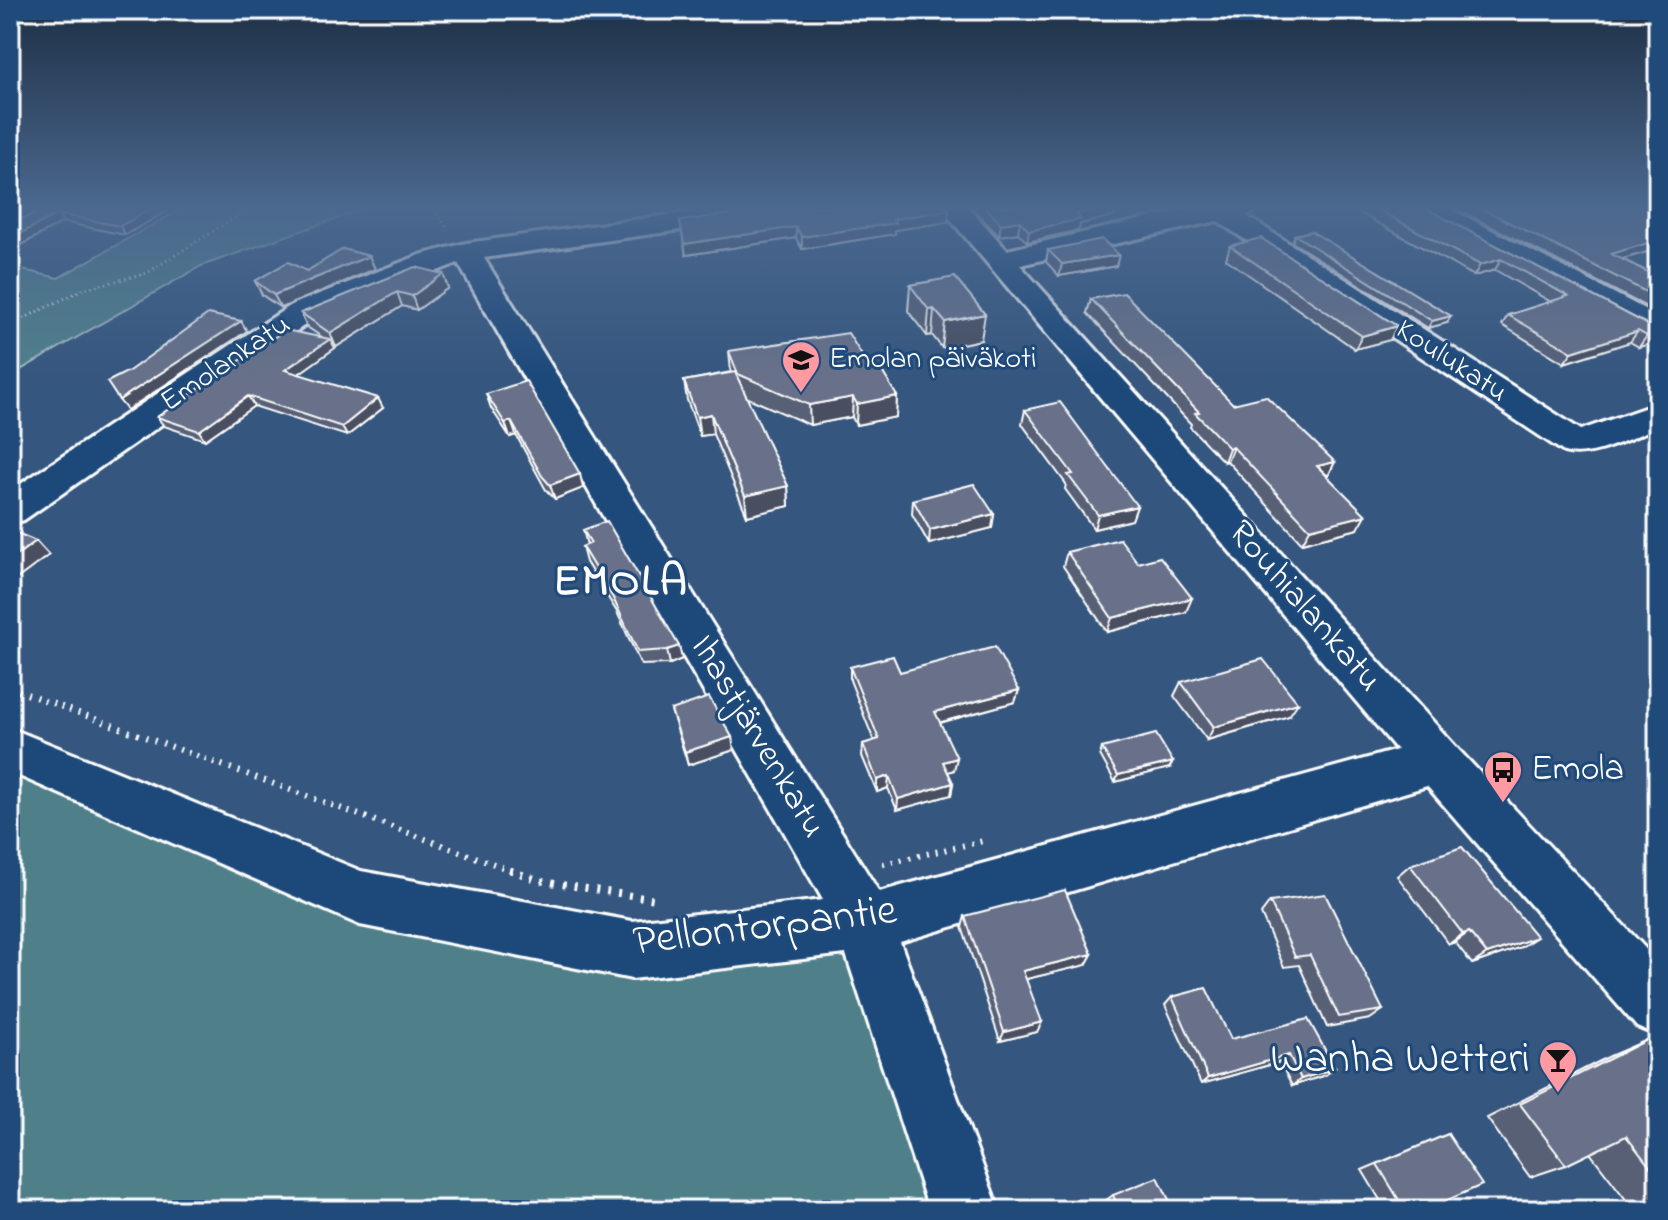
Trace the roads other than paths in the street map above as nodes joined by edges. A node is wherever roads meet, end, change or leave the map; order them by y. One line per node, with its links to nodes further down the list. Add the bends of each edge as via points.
1 (425, 263): 8 (street, Emolankatu, via 304,311)
2 (473, 263): 11 (street, Ihastjärvenkatu)
3 (1004, 263): 10 (street, Rouhialankatu)
4 (1308, 263): 7 (street, Koulukatu, via 1577,444)
5 (1532, 263): 6 (street)
6 (1658, 329)
7 (1658, 414)
8 (10, 510)
9 (10, 749): 11 (street, Pellontorpantie, via 360,898 632,950)
10 (1437, 761): 11 (street, Pellontorpantie); 12 (street, Rouhialankatu)
11 (865, 924): 13 (street, Ihastjärvenkatu)
12 (1658, 1006)
13 (964, 1210)

